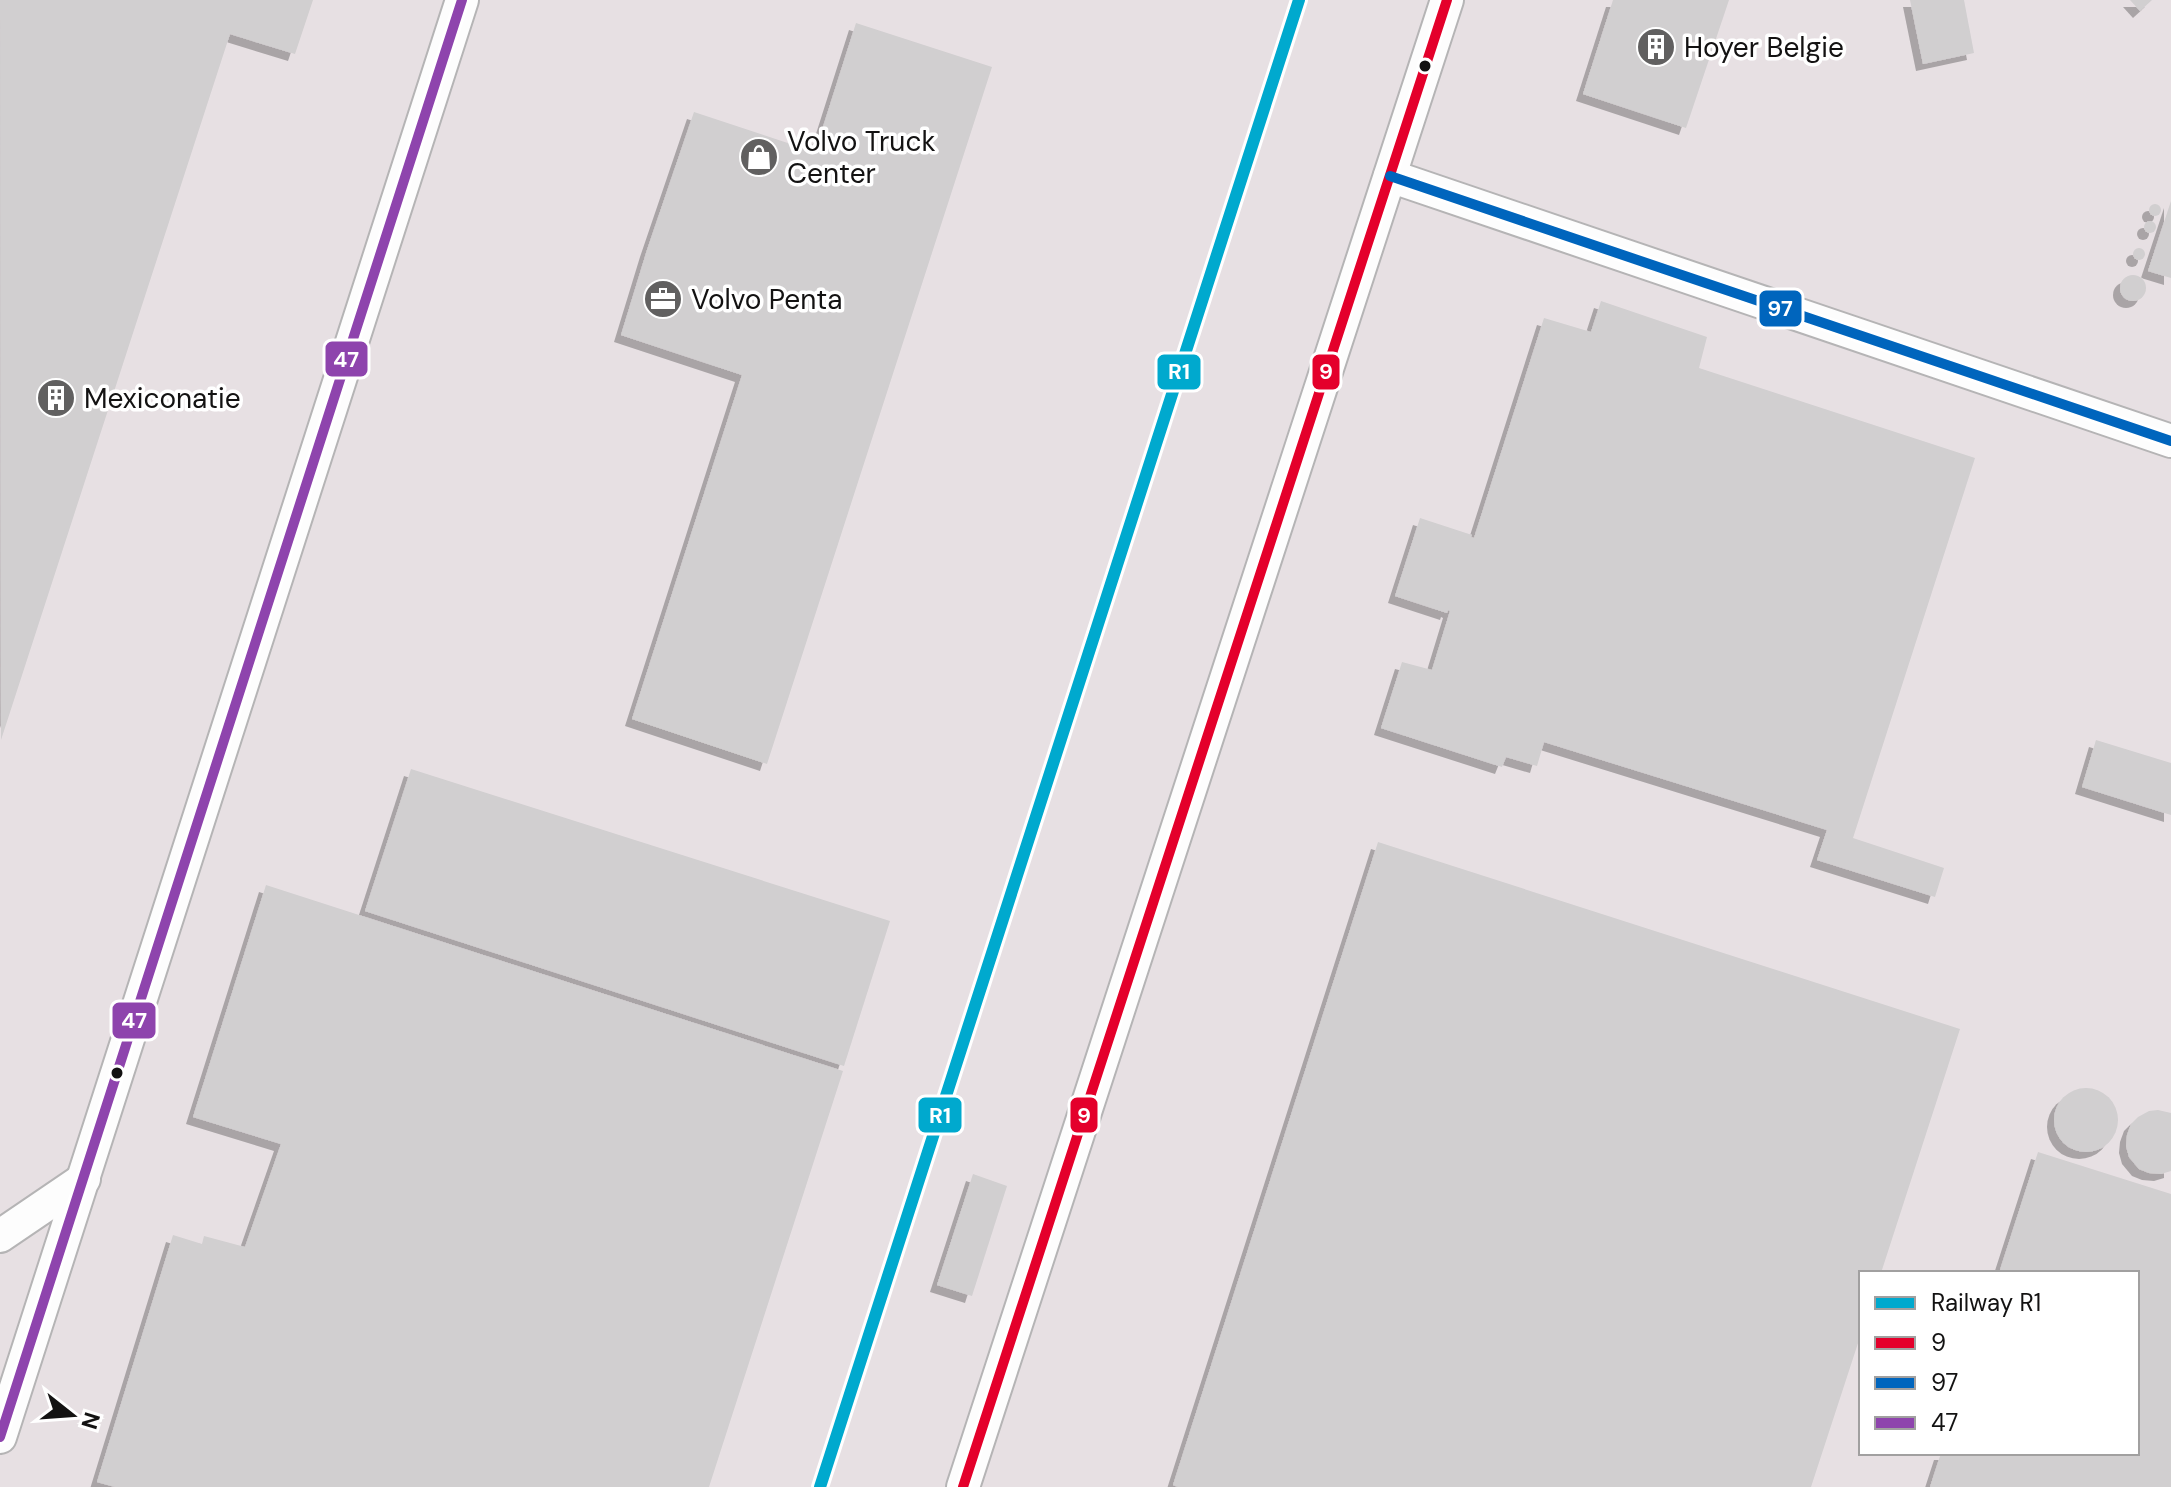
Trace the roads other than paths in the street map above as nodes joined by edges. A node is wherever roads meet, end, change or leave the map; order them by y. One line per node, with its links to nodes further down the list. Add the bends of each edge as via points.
1 (462, 0): 5 (street)
2 (1447, 0): 3 (street)
3 (1390, 176): 4 (street); 8 (street)
4 (2171, 441)
5 (84, 1179): 6 (street); 7 (street)
6 (0, 1236)
7 (0, 1437)
8 (963, 1487)

